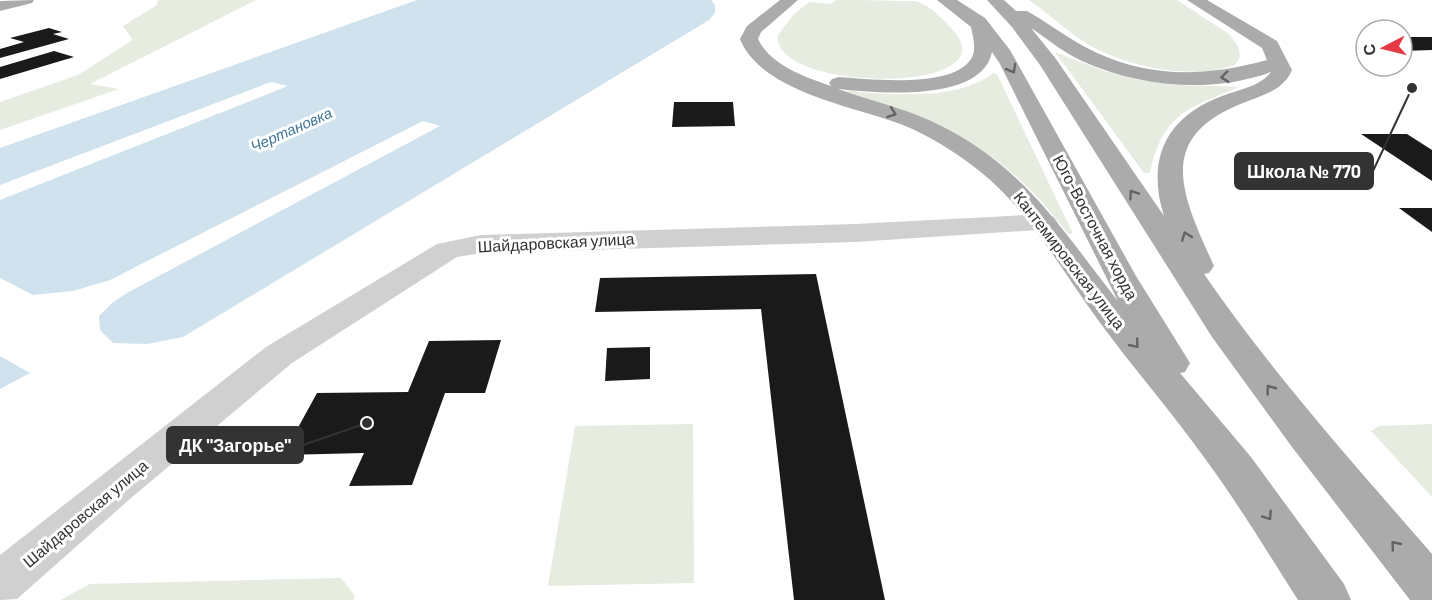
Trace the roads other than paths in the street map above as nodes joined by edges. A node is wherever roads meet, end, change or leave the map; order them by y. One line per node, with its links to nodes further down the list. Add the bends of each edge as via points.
1 (26, 0): 5 (main road)
2 (790, 0): 8 (main road, Кантемировская улица, via 753,30 749,39 753,53)
3 (945, 0): 6 (main road, Юго-Восточная хорда)
4 (1195, 0): 7 (main road, via 1255,34 1270,45)
5 (0, 6)
6 (990, 8): 7 (main road, one-way to 6, via 1263,69 1231,76 1149,74 1090,57); 8 (main road, via 979,64 971,71 941,81 867,85); 10 (main road, Юго-Восточная хорда, one-way to 6, via 1049,63); 11 (main road, Юго-Восточная хорда, one-way to 11, via 994,38 1120,276)
7 (1278, 58): 10 (main road, one-way to 7, via 1170,192 1167,173 1183,132 1205,112 1275,82 1282,70)
8 (778, 71): 9 (main road, Кантемировская улица, one-way to 9, via 916,123 965,149 1006,179)
9 (1044, 224): 11 (main road, Кантемировская улица, one-way to 11); 12 (street, Шайдаровская улица, via 481,244 448,250 279,355)
10 (1224, 329): 13 (main road, Юго-Восточная хорда, one-way to 10)
11 (1235, 468): 14 (main road, Кантемировская улица, one-way to 14)
12 (0, 584)
13 (1432, 590)
14 (1326, 600)

